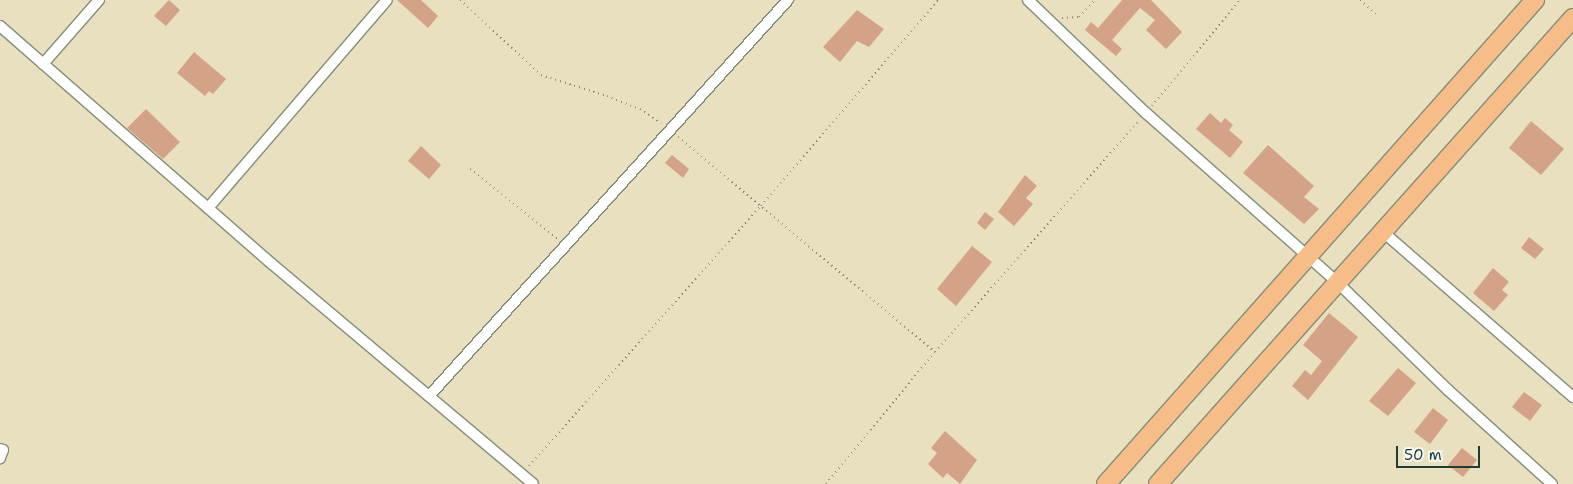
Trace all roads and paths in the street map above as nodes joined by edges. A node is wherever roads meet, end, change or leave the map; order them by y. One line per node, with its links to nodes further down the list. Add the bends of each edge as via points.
1 (99, 0): 15 (street)
2 (387, 0): 20 (street)
3 (460, 0): 17 (path, via 541,75 640,109)
4 (788, 0): 17 (street)
5 (938, 0): 19 (path)
6 (1028, 0): 13 (street)
7 (1095, 0): 13 (path, via 1078,18)
8 (1240, 0): 16 (path)
9 (1360, 0): 11 (path)
10 (1535, 0): 23 (highway)
11 (1376, 14)
12 (1573, 18): 21 (highway)
13 (1048, 19): 16 (street)
14 (0, 26): 15 (street)
15 (43, 64): 20 (street)
16 (1146, 113): 23 (street); 25 (path)
17 (668, 129): 19 (path); 22 (street)
18 (470, 169): 22 (path)
19 (761, 206): 25 (path); 30 (path)
20 (208, 208): 26 (street)
21 (1382, 231): 24 (highway); 27 (street)
22 (565, 244): 26 (street)
23 (1308, 258): 24 (street); 33 (highway)
24 (1337, 282): 34 (highway); 35 (street, via 1448,390)
25 (935, 352): 32 (path)
26 (429, 396): 30 (street)
27 (1573, 398)
28 (0, 449): 29 (street, via 3,450)
29 (0, 458)
30 (522, 474): 31 (street)
31 (533, 484)
32 (826, 484)
33 (1106, 484)
34 (1158, 484)
35 (1552, 484)

